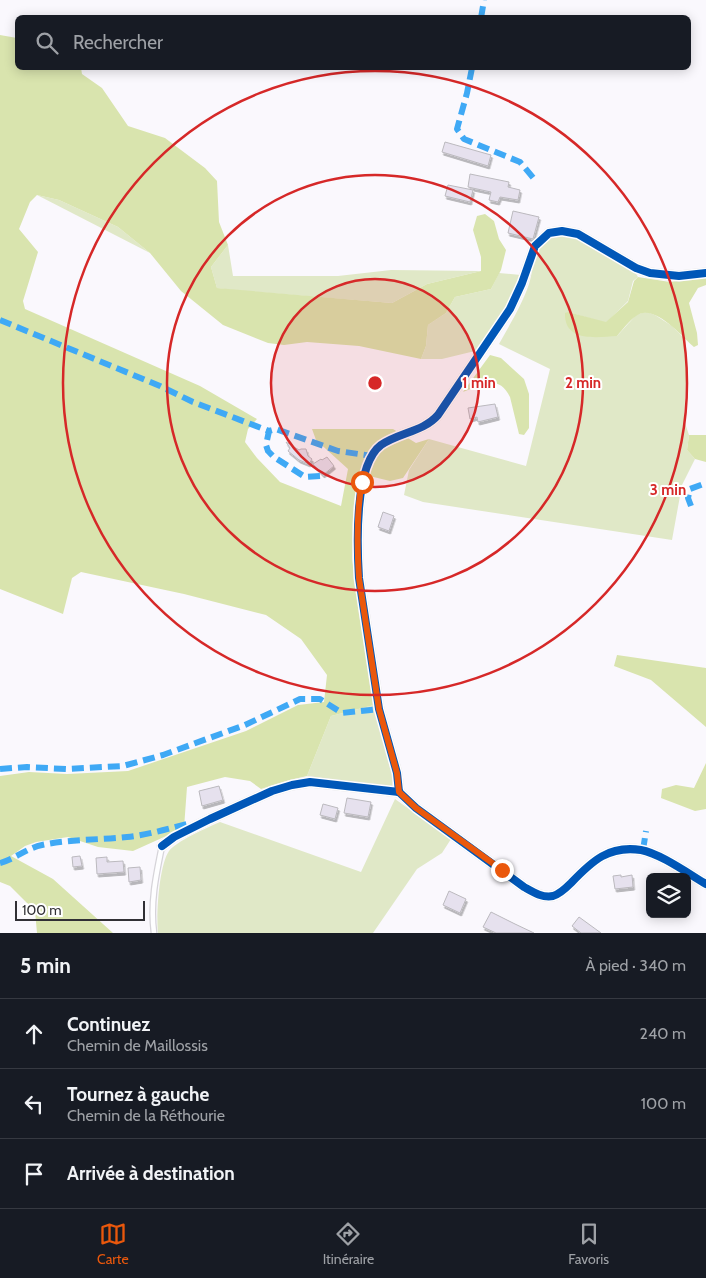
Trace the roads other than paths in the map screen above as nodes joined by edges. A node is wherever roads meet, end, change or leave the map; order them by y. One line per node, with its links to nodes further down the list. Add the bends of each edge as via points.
1 (706, 273): 2 (street, via 679,276 650,273 578,234 562,231 549,234 535,246 510,309 438,415 426,426 383,444 372,456 360,495 359,578 379,709 397,773)
2 (399, 792): 3 (street, via 310,782 292,784 203,822); 4 (street, via 416,808 536,894 555,896 591,863 609,852 627,849 643,850)
3 (162, 846): 5 (lane, via 153,898)
4 (706, 884)
5 (154, 933)

